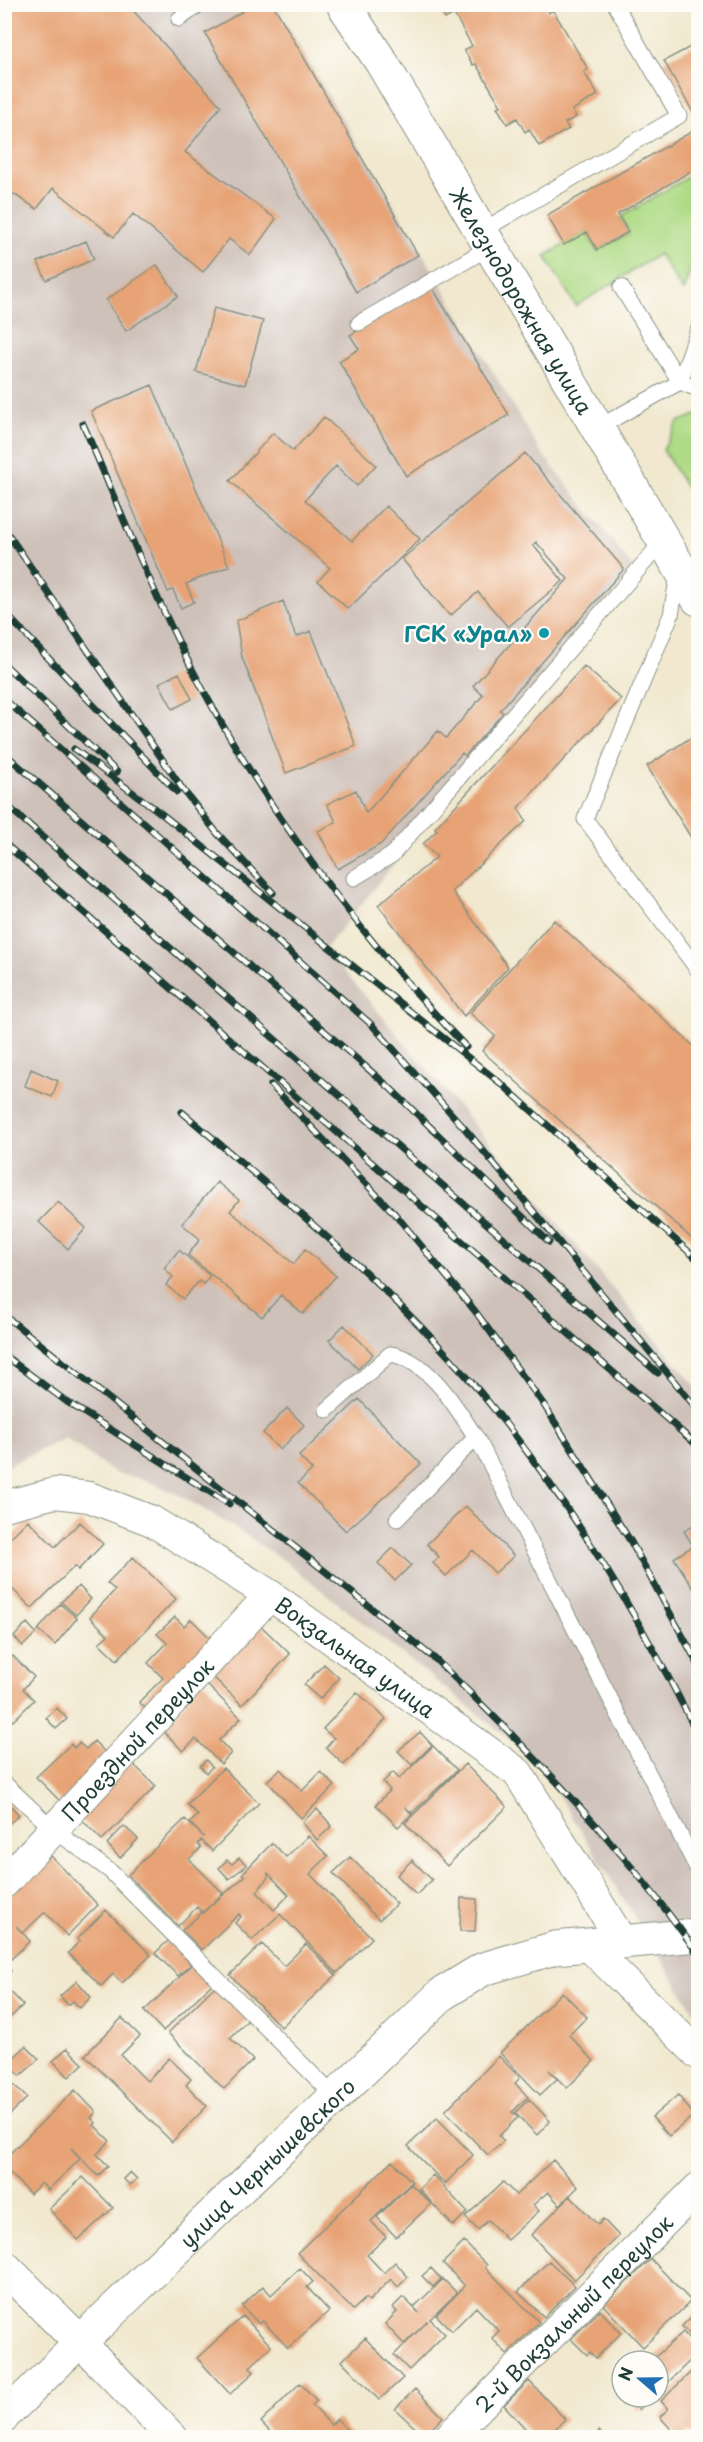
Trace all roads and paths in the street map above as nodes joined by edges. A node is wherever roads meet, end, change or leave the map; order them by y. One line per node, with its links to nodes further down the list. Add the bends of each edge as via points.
1 (200, 4): 4 (lane)
2 (343, 4): 5 (street, Железнодорожная улица)
3 (615, 4): 5 (lane, via 679,116)
4 (179, 19)
5 (485, 239): 7 (lane); 11 (street, Железнодорожная улица)
6 (621, 287): 9 (lane)
7 (359, 323)
8 (699, 330): 9 (lane)
9 (680, 382): 10 (lane); 11 (lane)
10 (699, 389)
11 (597, 428): 12 (street, Железнодорожная улица)
12 (671, 554): 13 (street, Железнодорожная улица); 14 (lane, via 392,855); 15 (lane, via 671,615 585,819)
13 (699, 599)
14 (354, 878)
15 (699, 970)
16 (327, 1410): 17 (lane, via 390,1354 406,1356 447,1392)
17 (476, 1437): 19 (lane); 23 (lane)
18 (4, 1506): 20 (street, Вокзальная улица, via 55,1493 89,1497 152,1521)
19 (397, 1519)
20 (270, 1595): 22 (street, Проездной переулок); 26 (street, Вокзальная улица, via 518,1773)
21 (4, 1783): 22 (lane)
22 (54, 1830): 24 (street, Проездной переулок); 29 (lane, via 110,1871)
23 (699, 1870)
24 (4, 1883)
25 (699, 1935): 26 (street, улица Чернышевского)
26 (623, 1943): 27 (street, улица Чернышевского)
27 (589, 1946): 28 (street); 29 (street, улица Чернышевского, via 555,1948 483,1969 442,1994)
28 (699, 2054)
29 (334, 2096): 32 (street, улица Чернышевского)
30 (699, 2188): 35 (street, 2-й Вокзальный переулок)
31 (4, 2267): 32 (street)
32 (80, 2342): 33 (street, улица Чернышевского); 34 (street)
33 (4, 2417)
34 (173, 2438)
35 (448, 2438)

